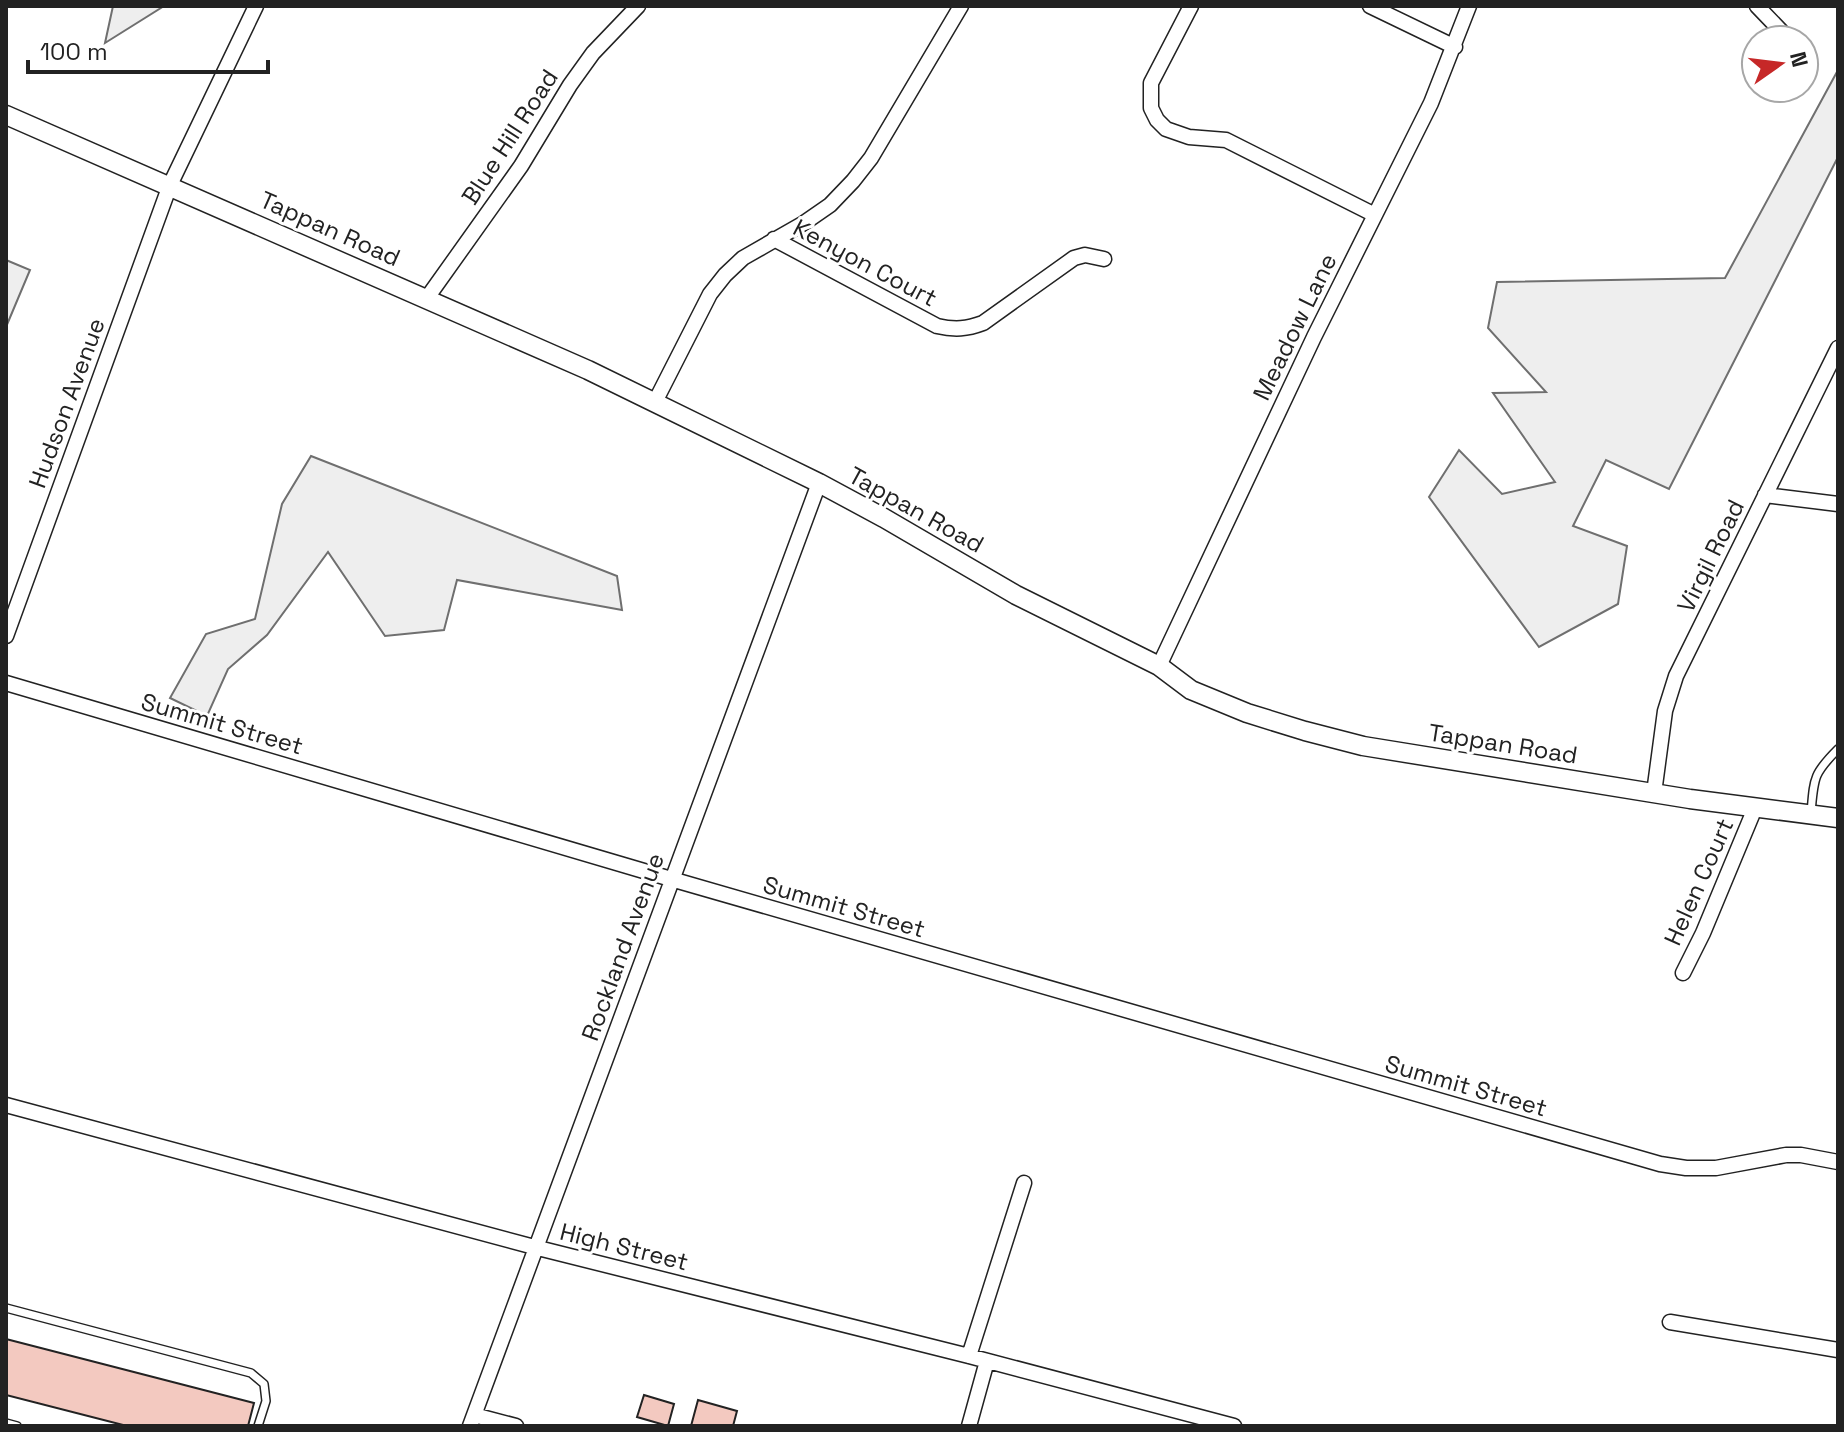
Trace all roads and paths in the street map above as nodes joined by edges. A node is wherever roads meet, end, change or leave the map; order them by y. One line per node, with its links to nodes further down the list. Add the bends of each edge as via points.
1 (256, 6): 11 (street, Hudson Avenue)
2 (638, 6): 15 (street, Blue Hill Road, via 593,53)
3 (961, 6): 13 (street, via 853,181 830,205)
4 (1191, 6): 12 (street, via 1151,83 1149,97 1157,120 1177,135 1210,137 1244,148)
5 (1370, 6): 9 (street)
6 (1469, 6): 9 (street, Meadow Lane)
7 (1757, 6): 8 (street)
8 (1774, 24)
9 (1455, 47): 12 (street, Meadow Lane)
10 (6, 115): 11 (street, Tappan Road)
11 (170, 185): 15 (street, Tappan Road); 21 (street, Hudson Avenue)
12 (1375, 215): 22 (street, Meadow Lane)
13 (774, 239): 14 (street, Kenyon Court, via 937,326 953,329 983,323 1074,258); 17 (street, via 743,258 710,294)
14 (1104, 259)
15 (427, 298): 17 (street, Tappan Road)
16 (1838, 348): 19 (street, Virgil Road)
17 (655, 402): 18 (street, Tappan Road)
18 (819, 483): 22 (street, Tappan Road, via 1016,595); 29 (street, Rockland Avenue)
19 (1765, 495): 20 (street); 25 (street, Virgil Road, via 1673,685)
20 (1838, 504)
21 (6, 636)
22 (1159, 666): 25 (street, Tappan Road, via 1191,690 1247,713 1363,746)
23 (6, 683): 29 (street, Summit Street)
24 (1838, 749): 27 (lane, via 1813,780)
25 (1654, 793): 26 (street, Tappan Road)
26 (1755, 808): 27 (street, Tappan Road); 30 (street, Helen Court)
27 (1810, 815): 28 (street, Tappan Road)
28 (1838, 818)
29 (671, 879): 32 (street, Summit Street, via 1671,1166 1716,1168 1786,1155); 34 (street, Rockland Avenue)
30 (1683, 973)
31 (6, 1105): 34 (street, High Street)
32 (1838, 1162)
33 (1024, 1183): 38 (street)
34 (538, 1248): 38 (street, High Street); 40 (street, Rockland Avenue)
35 (6, 1308): 43 (lane, via 251,1373 264,1384 266,1401)
36 (1670, 1322): 37 (street)
37 (1838, 1350)
38 (969, 1356): 39 (street, High Street)
39 (987, 1361): 45 (street); 46 (street, High Street)
40 (472, 1421): 44 (street)
41 (6, 1423): 42 (lane)
42 (17, 1426)
43 (258, 1426)
44 (516, 1426)
45 (969, 1426)
46 (1234, 1426)

